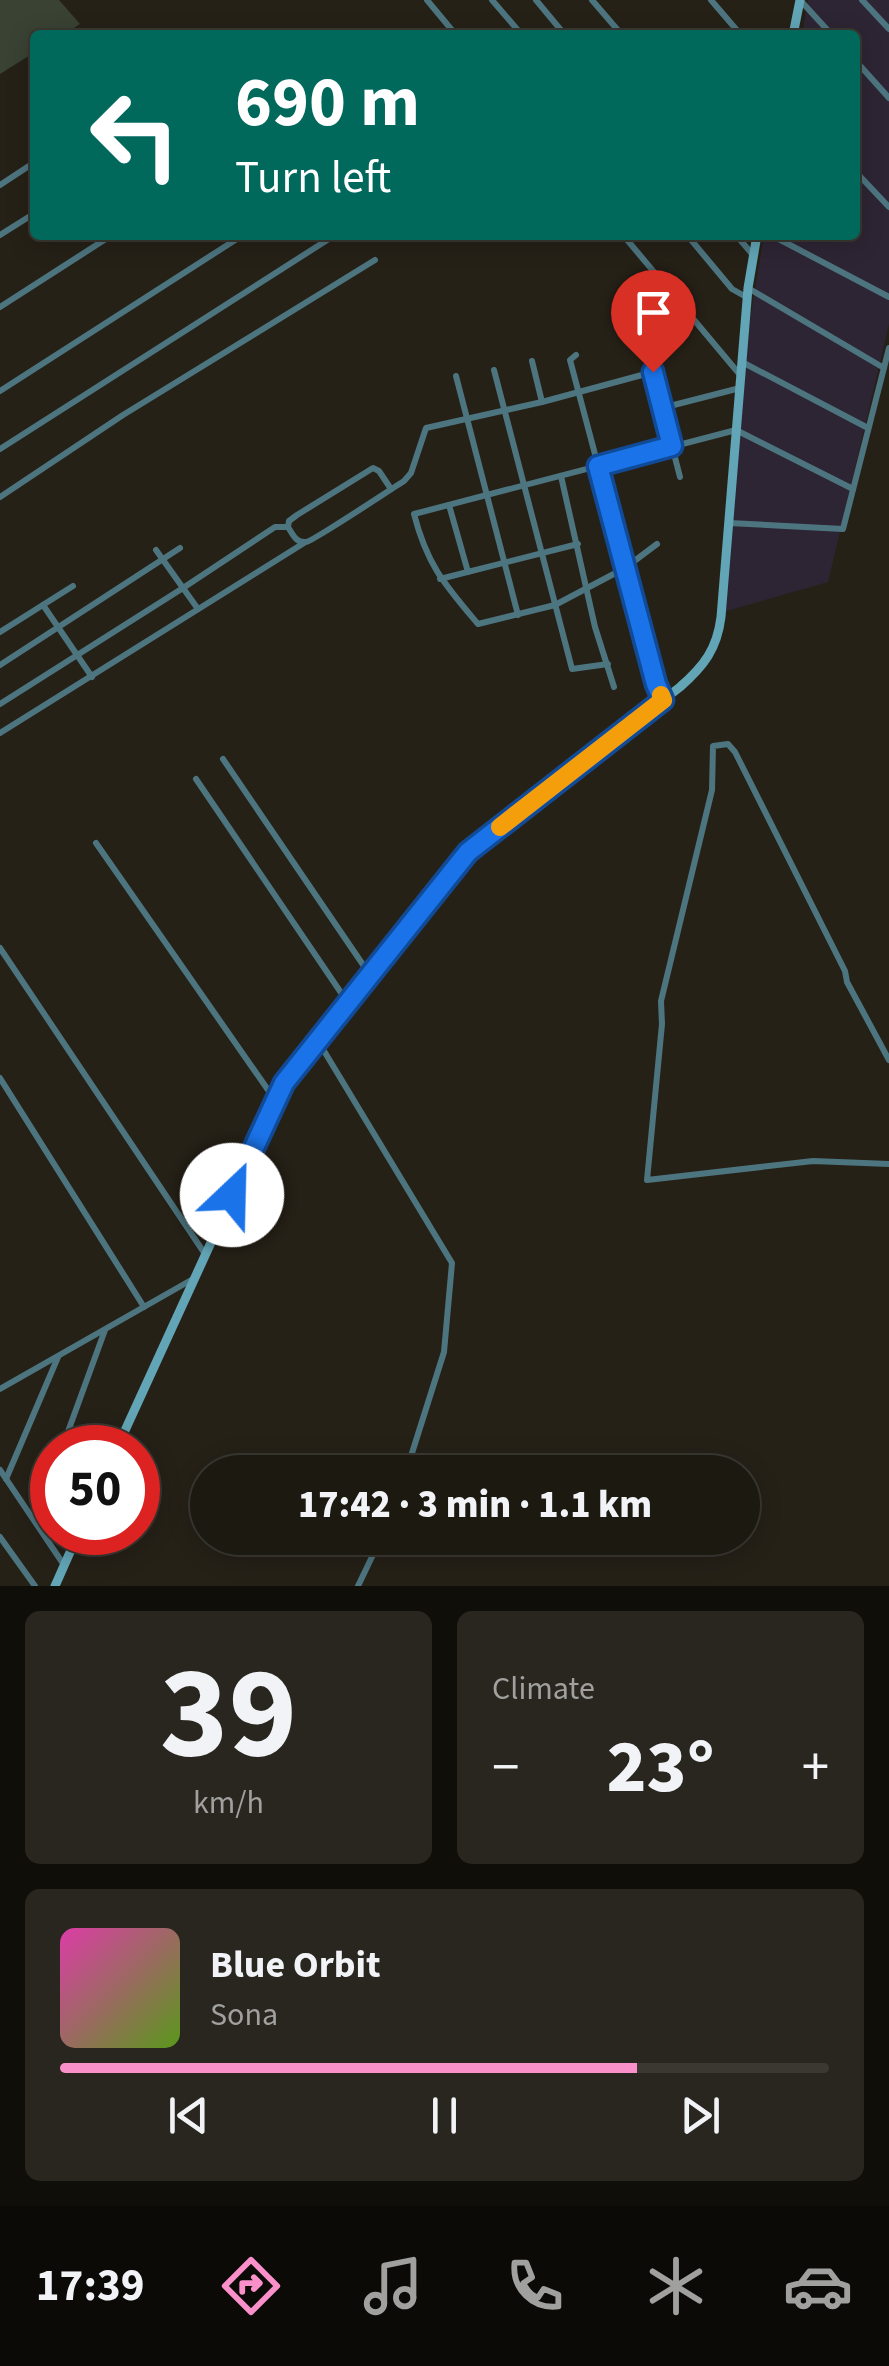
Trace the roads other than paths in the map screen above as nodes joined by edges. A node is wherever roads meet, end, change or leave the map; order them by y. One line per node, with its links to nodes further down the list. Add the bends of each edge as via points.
1 (427, 0): 9 (street)
2 (492, 0): 10 (street)
3 (536, 0): 11 (street)
4 (592, 0): 12 (street)
5 (711, 0): 13 (street)
6 (800, 0): 14 (main road); 15 (street)
7 (862, 0): 8 (street)
8 (889, 28)
9 (452, 30)
10 (518, 30)
11 (562, 30)
12 (618, 30)
13 (737, 30)
14 (795, 30)
15 (827, 30)
16 (860, 66): 17 (street)
17 (889, 98)
18 (30, 165): 20 (street)
19 (860, 176): 21 (street)
20 (0, 185)
21 (889, 207)
22 (30, 216): 23 (street)
23 (0, 235)
24 (104, 240): 36 (street)
25 (235, 240): 46 (street)
26 (327, 240): 55 (street)
27 (627, 240): 44 (street)
28 (691, 240): 34 (street, via 732,289)
29 (740, 240): 32 (street)
30 (756, 240): 32 (main road)
31 (781, 240): 35 (street)
32 (754, 256): 34 (main road)
33 (375, 260): 63 (street)
34 (748, 293): 40 (main road); 41 (street)
35 (889, 297)
36 (0, 307)
37 (889, 348): 41 (street)
38 (576, 355): 47 (street, via 570,360)
39 (532, 362): 48 (street)
40 (742, 362): 44 (main road); 52 (street)
41 (884, 368): 52 (street)
42 (494, 370): 50 (street)
43 (456, 376): 51 (street)
44 (741, 376): 45 (main road)
45 (740, 388): 49 (street); 53 (main road)
46 (0, 391)
47 (579, 392): 48 (street); 49 (street, via 653,372); 56 (street)
48 (542, 402): 50 (street)
49 (662, 408): 54 (street)
50 (504, 410): 51 (street); 59 (street)
51 (467, 420): 60 (street, via 426,428 411,473); 62 (street)
52 (868, 428): 61 (street)
53 (736, 430): 54 (street); 61 (street); 65 (main road)
54 (672, 446): 56 (street); 58 (street)
55 (0, 449)
56 (598, 466): 57 (street); 75 (street)
57 (560, 476): 59 (street); 68 (street)
58 (680, 476)
59 (524, 485): 62 (street); 72 (street)
60 (391, 489): 66 (street, via 373,468 297,514); 67 (street)
61 (853, 489): 65 (street, via 842,529)
62 (487, 495): 64 (street); 74 (street)
63 (0, 496)
64 (449, 504): 76 (street); 77 (street, via 414,514 423,550)
65 (729, 522): 92 (main road, via 714,650)
66 (288, 528): 67 (street); 79 (street, via 275,526)
67 (304, 542): 83 (street)
68 (578, 544): 72 (street); 80 (street)
69 (657, 544): 75 (street)
70 (180, 548): 73 (street)
71 (156, 550): 73 (street)
72 (542, 554): 74 (street); 82 (street)
73 (162, 560): 79 (street); 85 (street)
74 (504, 563): 76 (street); 84 (street)
75 (625, 568): 80 (street); 92 (street)
76 (468, 572): 77 (street)
77 (440, 579): 84 (street, via 478,624)
78 (73, 586): 81 (street)
79 (182, 588): 83 (street); 87 (street)
80 (587, 589): 82 (street); 88 (street)
81 (43, 605): 85 (street); 86 (street)
82 (555, 605): 84 (street); 88 (street, via 572,669)
83 (198, 610): 90 (street)
84 (518, 614)
85 (58, 627): 87 (street); 89 (street)
86 (0, 632)
87 (77, 656): 90 (street); 93 (street)
88 (608, 664): 91 (street)
89 (0, 665)
90 (92, 678): 94 (street)
91 (614, 687)
92 (663, 700): 99 (main road, via 468,852)
93 (0, 704)
94 (0, 733)
95 (224, 760): 99 (street)
96 (196, 779): 100 (street)
97 (96, 843): 104 (street)
98 (0, 948): 106 (street)
99 (370, 975): 100 (main road)
100 (348, 1002): 101 (main road)
101 (318, 1041): 104 (main road); 114 (street, via 452,1263 444,1352)
102 (889, 1060): 105 (street, via 735,752 728,744 713,746 712,790 660,1001 647,1180 813,1161)
103 (0, 1078): 108 (street)
104 (275, 1100): 106 (main road)
105 (889, 1164)
106 (205, 1254): 107 (main road)
107 (194, 1278): 108 (street); 113 (main road)
108 (144, 1307): 109 (street)
109 (105, 1329): 110 (street); 112 (street)
110 (59, 1355): 111 (street); 116 (street)
111 (0, 1390)
112 (70, 1425)
113 (127, 1425)
114 (411, 1455)
115 (0, 1470): 116 (street)
116 (6, 1479): 120 (street)
117 (0, 1537): 121 (street)
118 (69, 1555): 120 (main road)
119 (374, 1555): 123 (street)
120 (64, 1565): 122 (main road)
121 (35, 1586)
122 (54, 1586)
123 (358, 1586)

